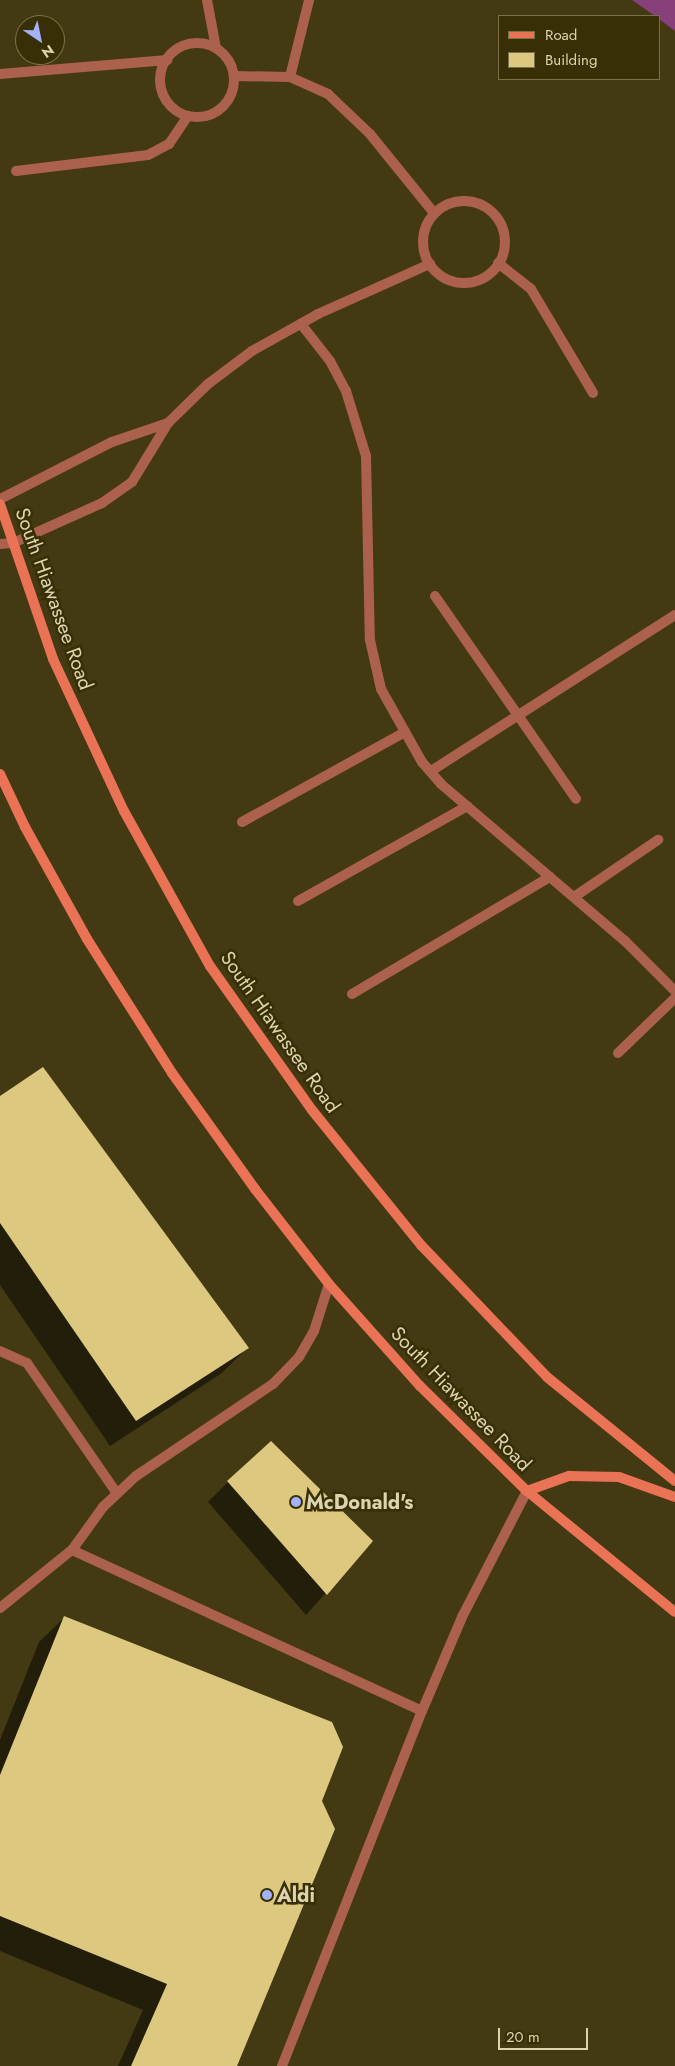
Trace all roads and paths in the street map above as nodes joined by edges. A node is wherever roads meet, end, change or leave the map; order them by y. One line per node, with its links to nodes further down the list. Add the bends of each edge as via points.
1 (207, 0): 3 (street)
2 (309, 0): 7 (street)
3 (216, 48): 4 (street, via 194,43 181,46); 6 (street, via 228,59)
4 (167, 60): 5 (street); 8 (street, via 160,77 161,90 176,110)
5 (0, 74)
6 (234, 76): 7 (street); 8 (street, via 232,94 225,104 213,114)
7 (290, 77): 10 (street, via 328,94 342,107 370,134)
8 (188, 116): 9 (street, via 169,144 148,155)
9 (16, 171)
10 (434, 213): 11 (street, via 456,201 471,201 484,206 495,215 503,230 505,244); 12 (street, via 426,225 423,239 424,253)
11 (498, 263): 12 (street, via 484,277 471,282 457,282 444,277); 14 (street, via 531,289)
12 (430, 264): 13 (street)
13 (301, 324): 15 (street, via 252,351 208,384); 23 (street, via 330,361 346,391 366,456 370,640 381,689)
14 (594, 393)
15 (168, 423): 16 (street, via 112,442); 18 (street, via 132,482 102,503)
16 (0, 499)
17 (0, 504): 18 (street, South Hiawassee Road)
18 (12, 543): 19 (street); 39 (street, South Hiawassee Road, via 53,659 120,802 210,966 312,1110 421,1245 547,1377)
19 (0, 544)
20 (435, 596): 22 (street)
21 (675, 615): 22 (street)
22 (518, 716): 24 (street); 26 (street)
23 (405, 732): 24 (street); 28 (street)
24 (431, 771): 27 (street)
25 (0, 774): 37 (street, South Hiawassee Road, via 25,827 87,939 172,1072)
26 (576, 799)
27 (467, 806): 30 (street); 32 (street)
28 (242, 822)
29 (658, 840): 31 (street)
30 (550, 877): 31 (street); 34 (street)
31 (574, 897): 33 (street, via 625,941)
32 (298, 901)
33 (675, 991)
34 (352, 994)
35 (675, 998): 36 (street)
36 (618, 1053)
37 (329, 1284): 40 (street, South Hiawassee Road, via 420,1386); 41 (street, via 314,1331 273,1384)
38 (0, 1351): 41 (street, via 28,1363)
39 (675, 1481)
40 (527, 1491): 42 (street, via 569,1476 619,1477); 45 (street, South Hiawassee Road); 46 (street, via 462,1617)
41 (116, 1492): 43 (street)
42 (675, 1497)
43 (72, 1550): 44 (street); 46 (street)
44 (0, 1608)
45 (675, 1612)
46 (422, 1711): 47 (street)
47 (282, 2066)

